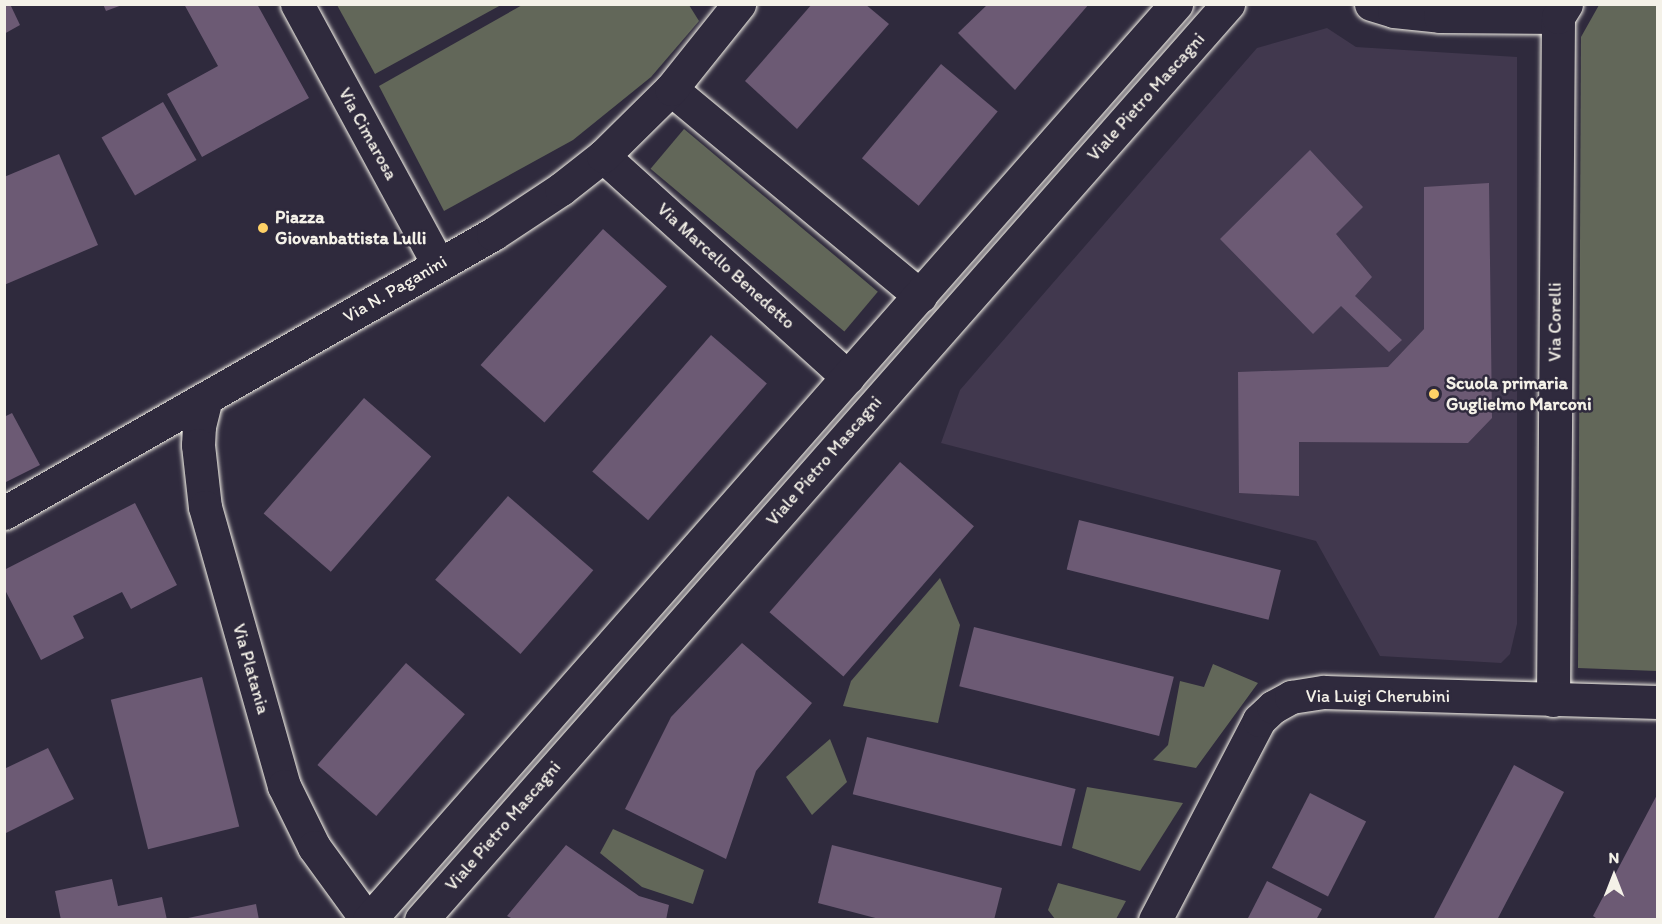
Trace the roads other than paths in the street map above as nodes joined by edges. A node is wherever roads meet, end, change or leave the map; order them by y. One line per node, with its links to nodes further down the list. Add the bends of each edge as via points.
1 (297, 4): 9 (street, Via Cimarosa)
2 (739, 4): 7 (street, Via N. Paganini)
3 (1176, 4): 10 (street, Viale Pietro Mascagni)
4 (1228, 4): 17 (street, Viale Pietro Mascagni)
5 (1371, 4): 6 (street, via 1440,16)
6 (1562, 11): 14 (street, Via Corelli)
7 (671, 89): 8 (street, Via N. Paganini); 10 (street)
8 (603, 156): 9 (street, Via N. Paganini, via 552,196); 11 (street, Via Marcello Benedetto)
9 (438, 264): 12 (street, Via N. Paganini)
10 (920, 296): 11 (street, Viale Pietro Mascagni)
11 (848, 377): 16 (street, Viale Pietro Mascagni)
12 (206, 398): 13 (street, Via N. Paganini); 16 (street, Via Platania, via 198,445 205,507 284,786 314,847)
13 (4, 513)
14 (1553, 700): 15 (street, Via Luigi Cherubini); 18 (street, Via Luigi Cherubini, via 1324,692 1291,697 1259,720)
15 (1658, 702)
16 (368, 920)
17 (421, 920)
18 (1155, 920)

